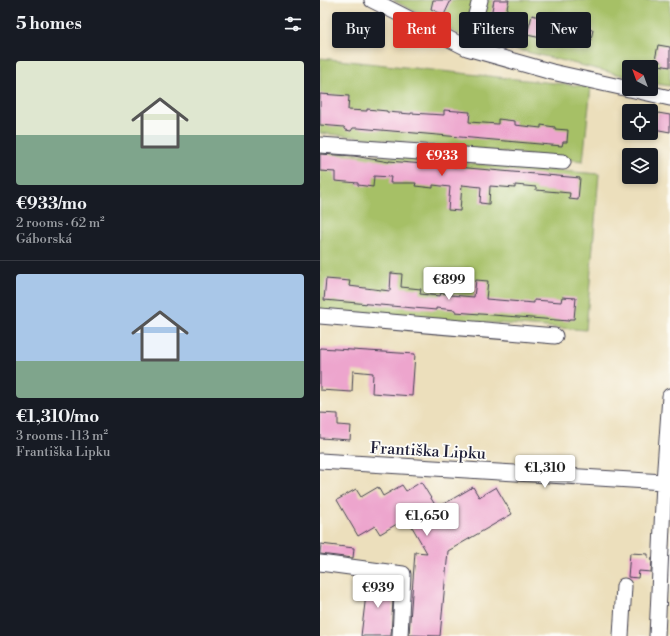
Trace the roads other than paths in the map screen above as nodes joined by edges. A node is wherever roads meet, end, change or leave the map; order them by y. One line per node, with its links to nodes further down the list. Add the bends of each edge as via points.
1 (372, 0): 4 (street)
2 (480, 0): 3 (street)
3 (477, 12)
4 (459, 44)
5 (467, 48): 6 (street, via 552,72)
6 (622, 87)
7 (658, 95): 8 (street)
8 (670, 98)
9 (320, 145): 10 (street)
10 (563, 162)
11 (320, 316): 12 (street)
12 (555, 336)
13 (670, 396): 15 (street)
14 (320, 461): 15 (street, Františka Lipku)
15 (667, 483): 20 (street)
16 (320, 563): 18 (street, via 403,574)
17 (624, 586): 19 (street)
18 (400, 636)
19 (621, 636)
20 (658, 636)

